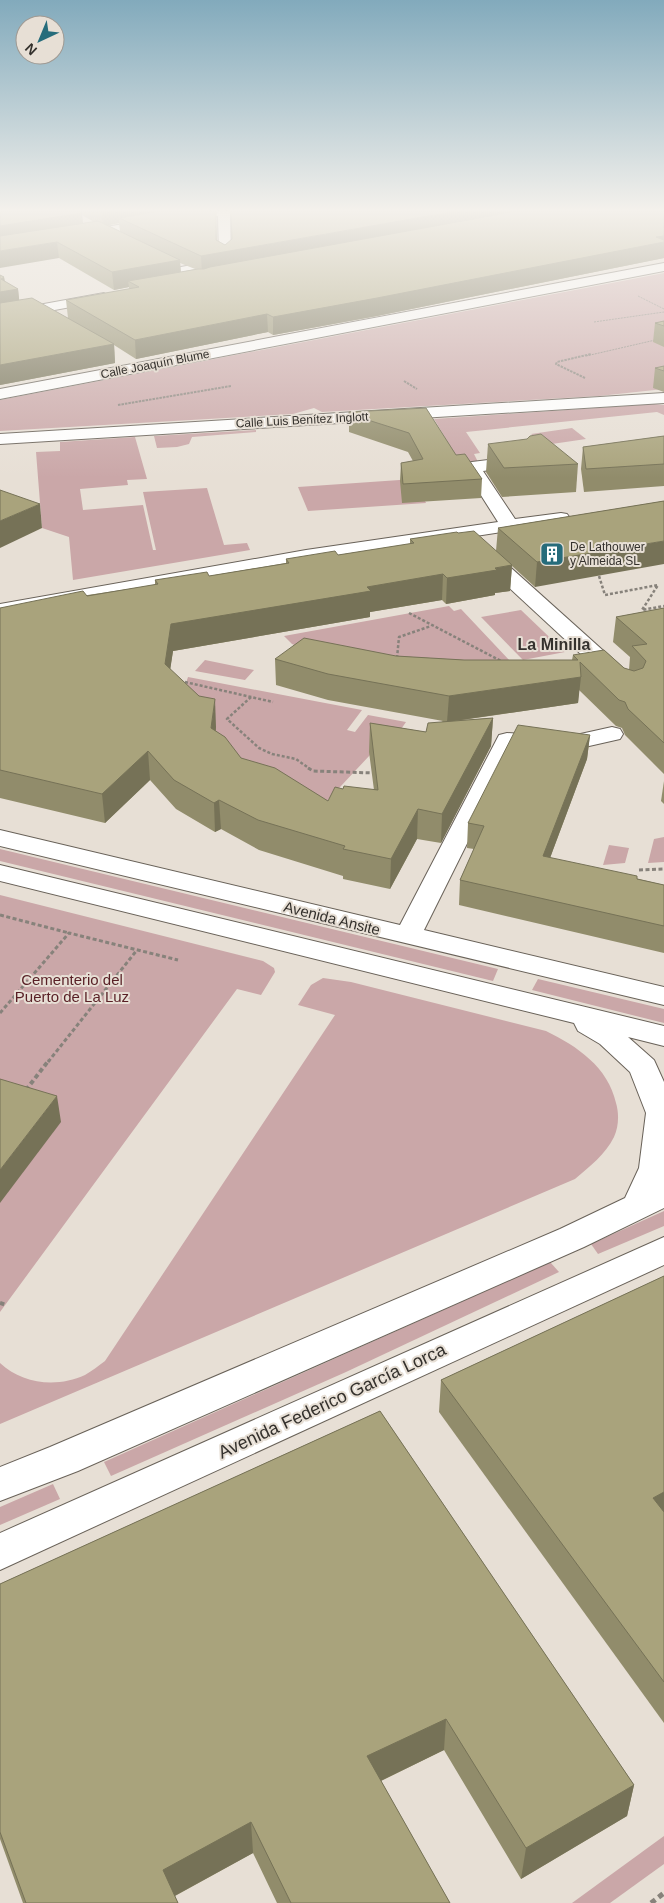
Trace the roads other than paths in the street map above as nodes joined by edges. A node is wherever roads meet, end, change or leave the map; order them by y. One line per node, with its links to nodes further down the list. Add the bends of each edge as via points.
1 (58, 300): 3 (street)
2 (491, 300): 8 (street, Calle Joaquín Blume)
3 (35, 303): 4 (street); 5 (street); 6 (street)
4 (0, 308)
5 (0, 316)
6 (57, 318)
7 (244, 337): 8 (street)
8 (258, 344): 10 (street, Calle Joaquín Blume)
9 (121, 358): 10 (street)
10 (137, 367): 11 (street, Calle Joaquín Blume)
11 (0, 394)
12 (664, 398): 13 (street, Calle Luis Benítez Inglott)
13 (0, 439)
14 (519, 461): 16 (street, via 472,466)
15 (579, 516): 16 (street)
16 (510, 526): 17 (street)
17 (461, 533): 18 (street); 19 (street)
18 (0, 610)
19 (630, 688)
20 (612, 734): 23 (street, via 566,744 507,740)
21 (0, 838): 23 (street, Avenida Ansite)
22 (0, 873): 25 (street)
23 (408, 936): 24 (street, Avenida Ansite)
24 (664, 996)
25 (574, 1015): 26 (street); 27 (street, via 610,1037 643,1067 661,1113)
26 (664, 1036)
27 (651, 1200): 29 (street, via 572,1238 82,1452)
28 (664, 1250): 30 (street, Avenida Federico García Lorca)
29 (0, 1484)
30 (0, 1552)

